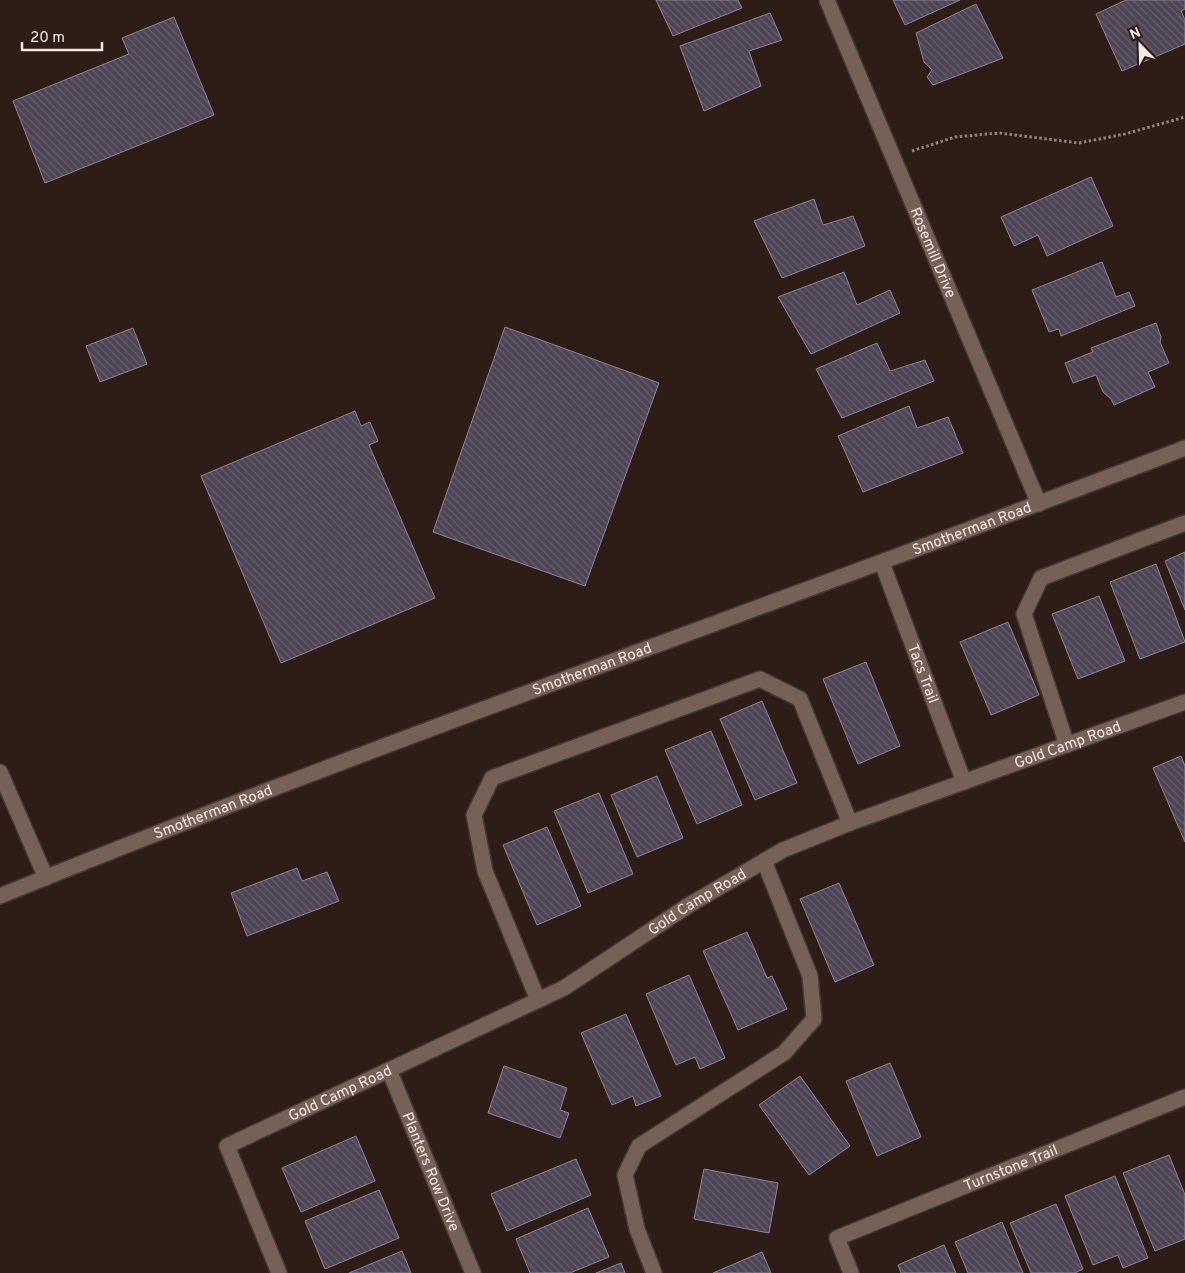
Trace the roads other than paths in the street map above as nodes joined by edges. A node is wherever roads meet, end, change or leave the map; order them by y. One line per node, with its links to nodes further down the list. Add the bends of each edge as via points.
1 (827, 0): 3 (street, Rosemill Drive)
2 (1185, 448): 3 (street, Smotherman Road)
3 (1039, 504): 5 (street, Smotherman Road)
4 (1185, 523): 7 (street, via 1041,578 1024,614)
5 (882, 563): 9 (street, Tacs Trail); 12 (street, Smotherman Road, via 428,730)
6 (1185, 702): 7 (street, Gold Camp Road)
7 (1067, 745): 9 (street, Gold Camp Road)
8 (0, 772): 12 (street)
9 (964, 782): 10 (street, Gold Camp Road)
10 (850, 823): 11 (street, Gold Camp Road); 14 (street, via 800,699 760,679 492,778 474,815 485,872)
11 (764, 861): 14 (street, Gold Camp Road, via 689,905 564,988); 19 (street, via 810,976 814,1019 784,1053 639,1146 625,1175 637,1229)
12 (46, 878): 13 (street, Smotherman Road)
13 (0, 896)
14 (538, 1000): 15 (street, Gold Camp Road)
15 (389, 1070): 17 (street, Gold Camp Road, via 227,1146); 18 (street, Planters Row Drive)
16 (1185, 1097): 20 (street, Turnstone Trail, via 837,1238)
17 (279, 1273)
18 (473, 1273)
19 (654, 1273)
20 (851, 1273)

